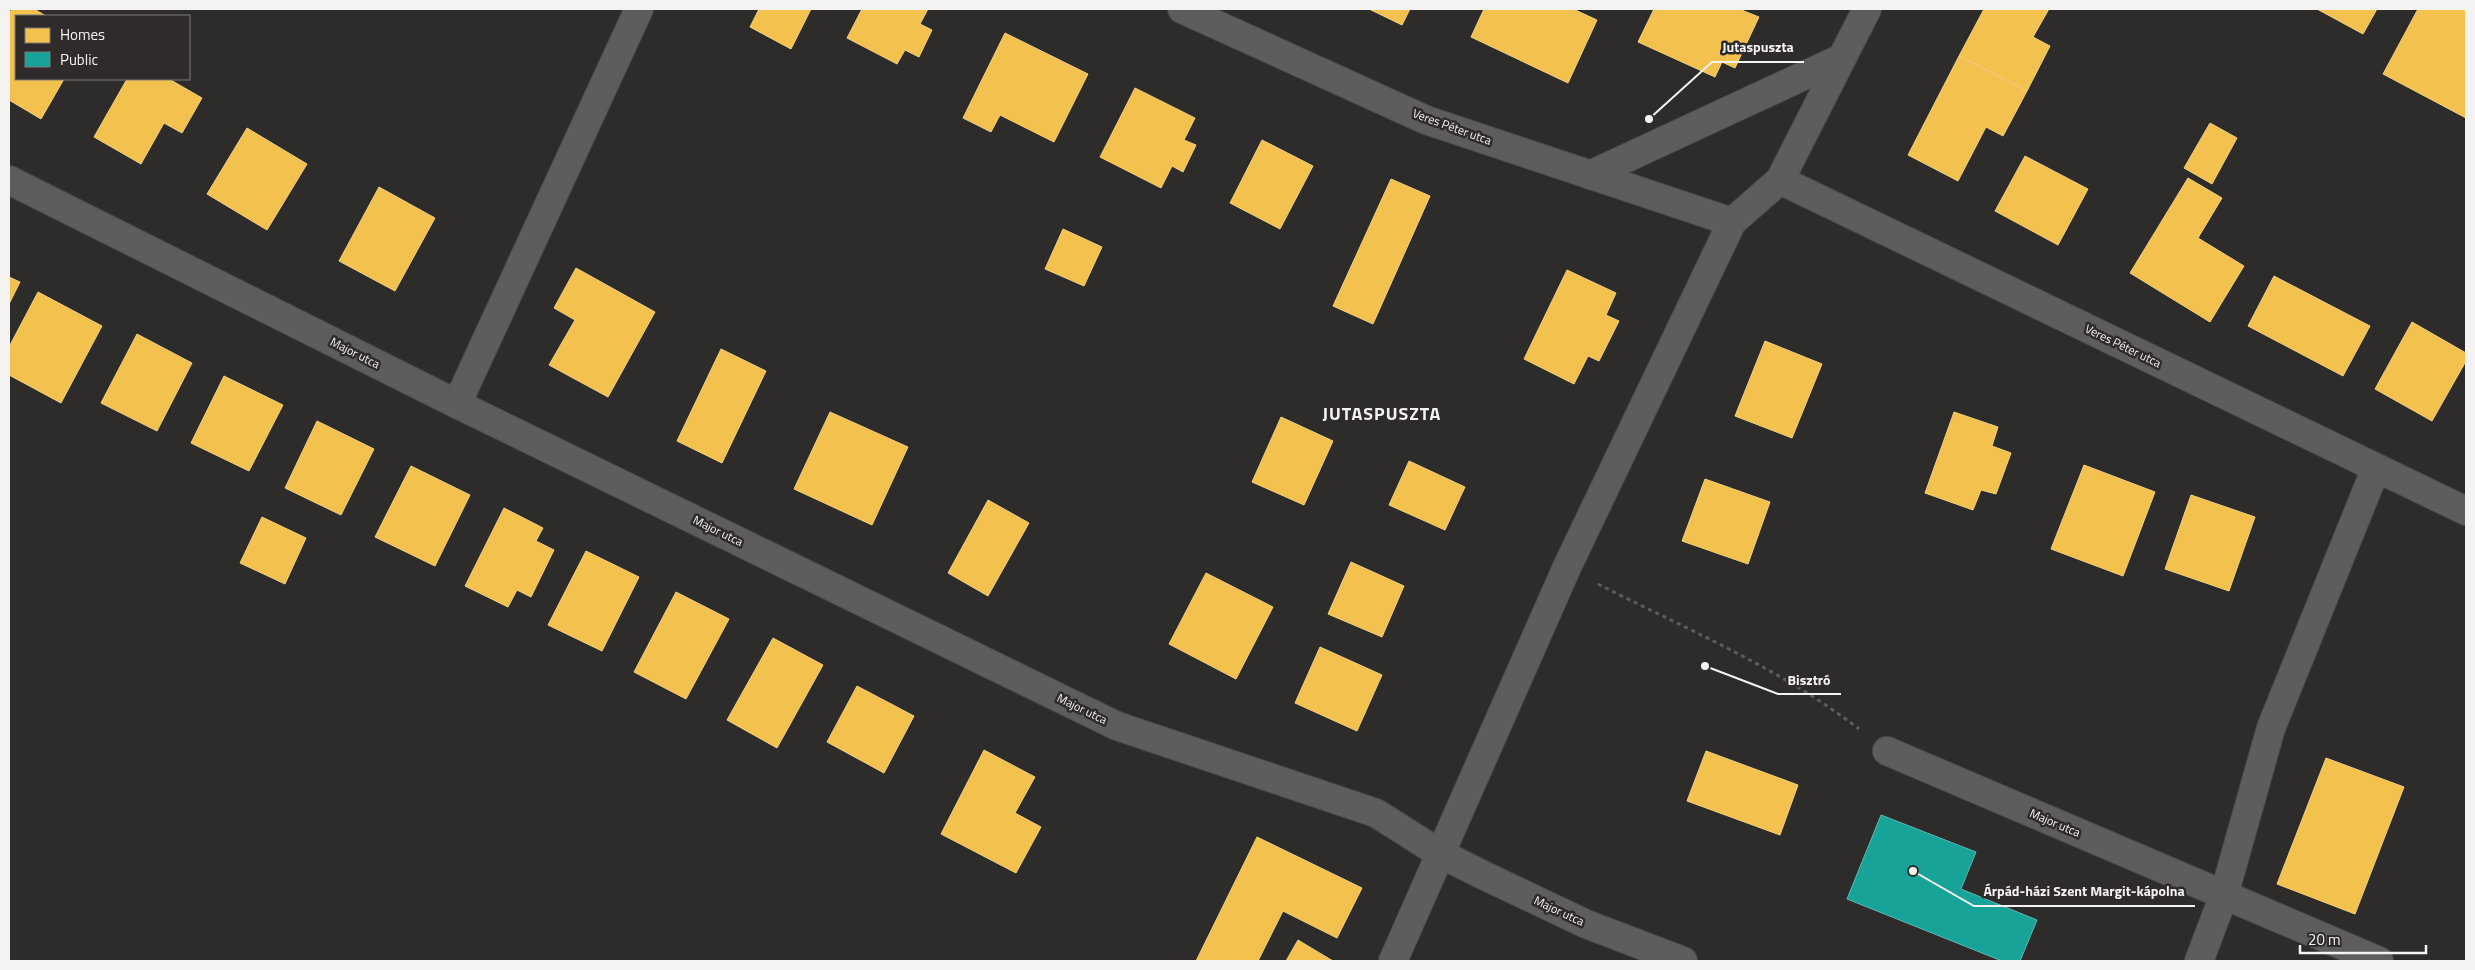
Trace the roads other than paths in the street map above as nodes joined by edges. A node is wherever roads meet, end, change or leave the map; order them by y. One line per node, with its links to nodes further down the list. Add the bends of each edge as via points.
1 (639, 9): 9 (street)
2 (1182, 9): 5 (street, Veres Péter utca, via 1426,120)
3 (1867, 9): 4 (street)
4 (1842, 58): 5 (street); 7 (street)
5 (1590, 175): 8 (street, Veres Péter utca)
6 (9, 180): 9 (street, Major utca)
7 (1780, 180): 8 (street); 10 (street, Veres Péter utca)
8 (1732, 222): 13 (street, via 1566,567)
9 (457, 404): 13 (street, Major utca, via 1117,726 1376,813)
10 (2376, 468): 11 (street, Veres Péter utca); 14 (street, via 2271,728)
11 (2466, 511)
12 (1887, 751): 14 (street, Major utca)
13 (1439, 853): 15 (street); 16 (street, Major utca, via 1586,924)
14 (2224, 895): 17 (street); 18 (street, Major utca)
15 (1392, 961)
16 (1683, 961)
17 (2199, 961)
18 (2379, 961)

